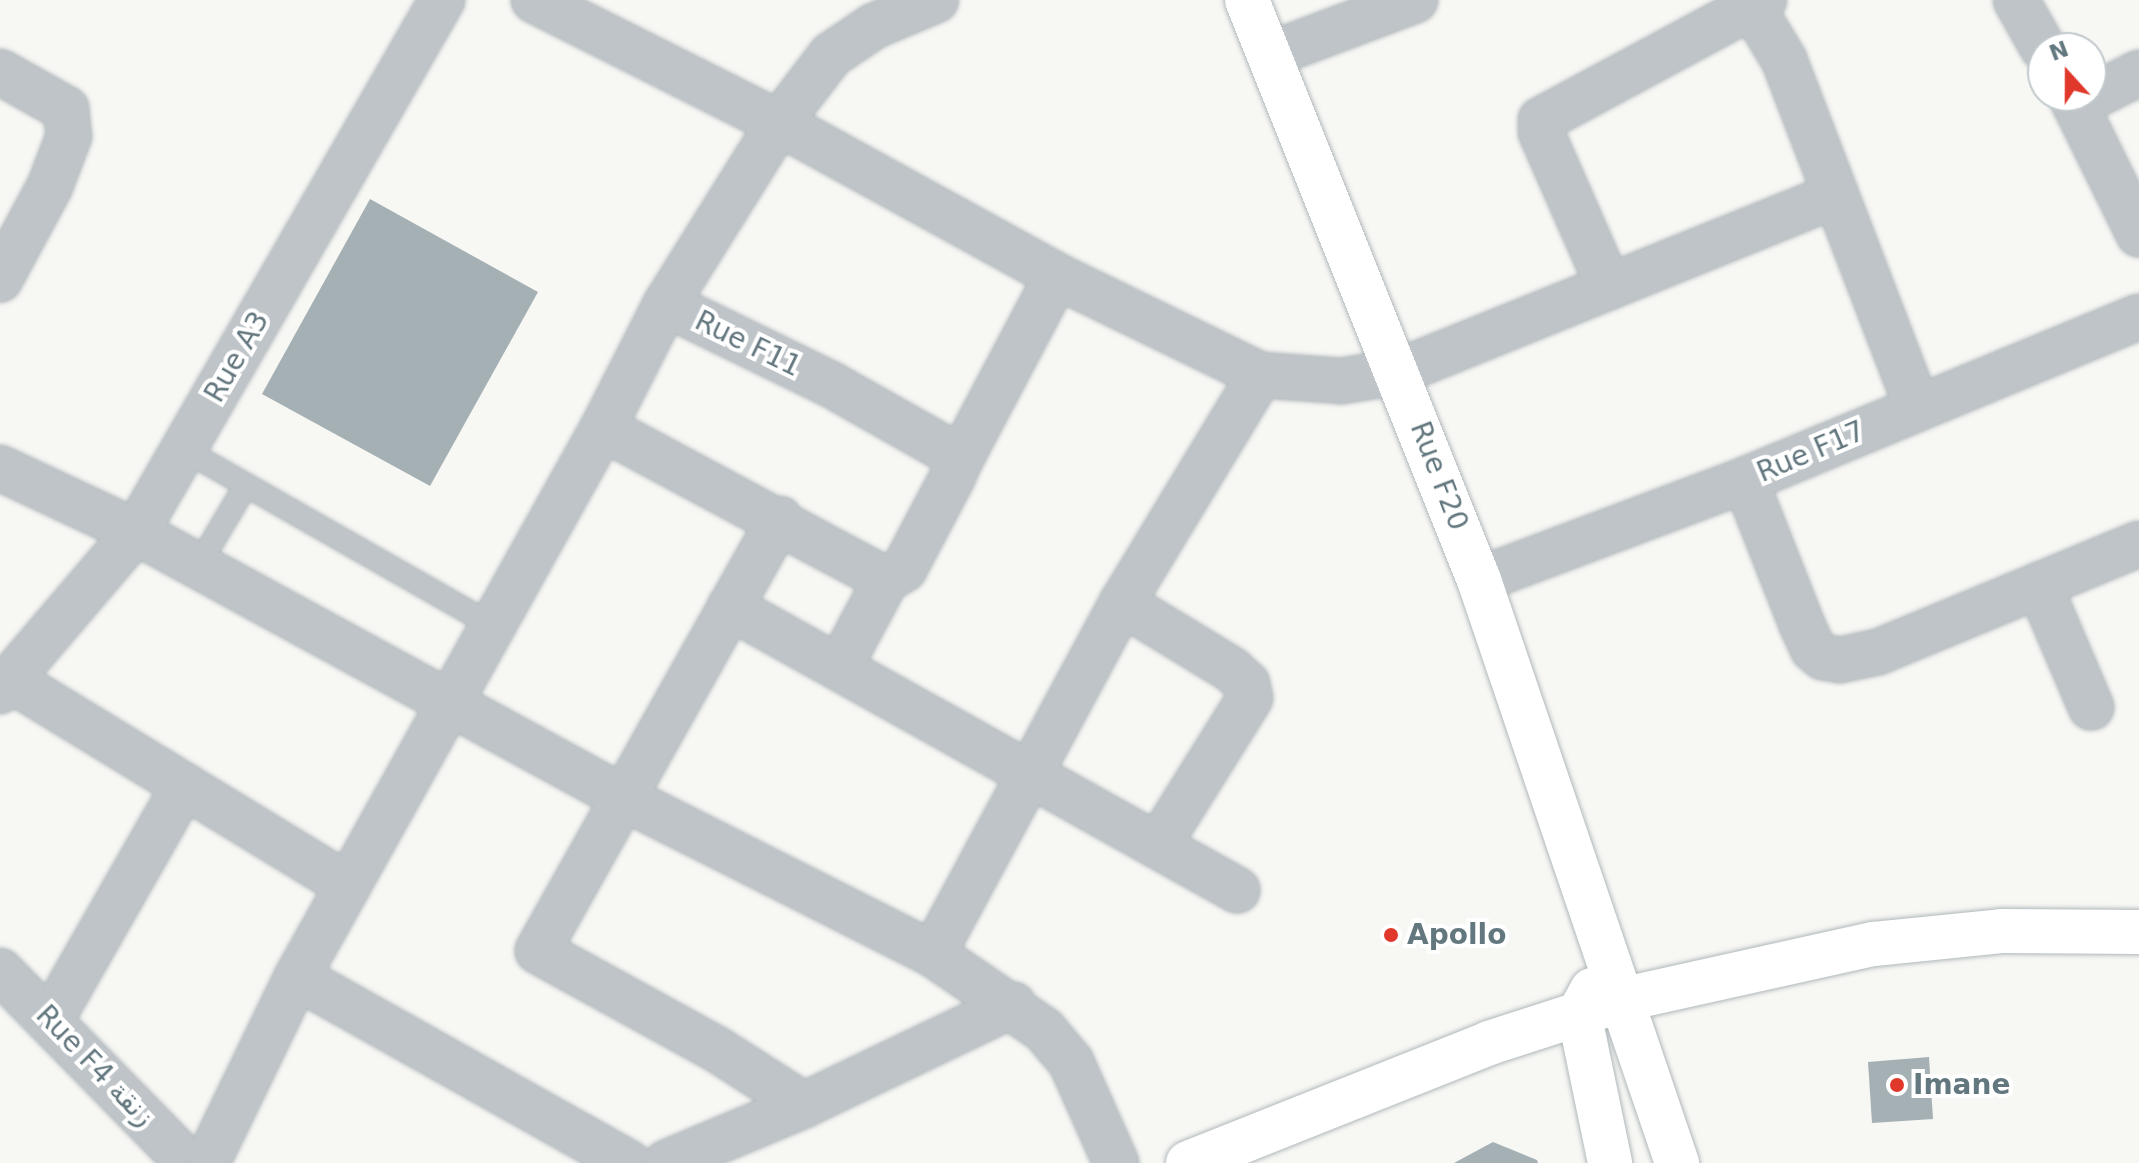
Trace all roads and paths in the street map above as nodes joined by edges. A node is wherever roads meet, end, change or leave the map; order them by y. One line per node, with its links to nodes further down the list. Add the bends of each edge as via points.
1 (442, 0): 26 (street, Rue A3)
2 (534, 0): 14 (street)
3 (936, 0): 14 (street, via 874,26 831,55)
4 (1247, 0): 9 (street, Rue F20)
5 (1415, 0): 9 (street)
6 (2016, 0): 8 (street)
7 (1754, 2): 15 (street, via 1777,44); 19 (street, via 1628,77 1541,120 1541,132)
8 (2034, 32)
9 (1269, 55): 22 (street, Rue F20)
10 (2139, 73): 12 (street)
11 (15, 78): 18 (street, via 66,109 69,136 50,186)
12 (2107, 86)
13 (2079, 112): 16 (street)
14 (779, 123): 17 (street); 20 (street)
15 (1835, 195): 19 (street); 24 (street)
16 (2139, 234)
17 (1057, 276): 23 (street); 27 (street)
18 (0, 279)
19 (1609, 287): 22 (street)
20 (666, 304): 25 (street); 27 (street, Rue F11, via 830,384)
21 (2139, 317): 24 (street, Rue F17)
22 (1398, 372): 23 (street, via 1341,381); 36 (street, Rue F20)
23 (1260, 375): 38 (street)
24 (1917, 407): 29 (street, Rue F17)
25 (603, 428): 31 (street); 40 (street)
26 (183, 449): 30 (lane); 32 (street, Rue A3)
27 (961, 458): 35 (street, via 904,569)
28 (0, 468): 32 (street)
29 (1745, 480): 36 (street, Rue F17); 37 (street, via 1802,625 1823,657 1840,660 1878,652)
30 (246, 485): 34 (lane); 40 (lane)
31 (780, 519): 35 (street); 39 (street)
32 (136, 532): 34 (street); 42 (street, Rue A3)
33 (2139, 544): 37 (street)
34 (198, 566): 43 (street)
35 (886, 580): 41 (street)
36 (1479, 580): 53 (street, Rue F20)
37 (2039, 585): 44 (street)
38 (1122, 603): 45 (street); 48 (street, via 1232,670 1247,684 1250,698)
39 (730, 607): 41 (street); 47 (street)
40 (493, 626): 43 (street)
41 (840, 666): 45 (street)
42 (6, 686): 46 (street)
43 (450, 705): 47 (street); 49 (street)
44 (2091, 707)
45 (1034, 774): 48 (street); 52 (street)
46 (184, 786): 49 (street); 59 (street)
47 (622, 797): 52 (street); 60 (street, via 538,951 718,1050)
48 (1158, 845): 50 (street)
49 (348, 886): 55 (street)
50 (1237, 890)
51 (2139, 932): 56 (street, via 2001,931 1874,944)
52 (933, 954): 57 (street)
53 (1609, 960): 56 (street, Rue F20); 58 (street)
54 (0, 971): 59 (street, Rue F4 زنقة)
55 (297, 977): 63 (street); 64 (street)
56 (1625, 999): 58 (street); 69 (street, Rue F20)
57 (1013, 1005): 60 (street); 66 (street, via 1071,1062)
58 (1579, 1013): 67 (street, via 1489,1043); 68 (street)
59 (50, 1021): 62 (street, Rue F4 زنقة)
60 (804, 1105): 61 (street)
61 (724, 1152): 65 (street)
62 (188, 1163)
63 (207, 1163)
64 (629, 1163)
65 (666, 1163)
66 (1116, 1163)
67 (1188, 1163)
68 (1610, 1163)
69 (1677, 1163)

